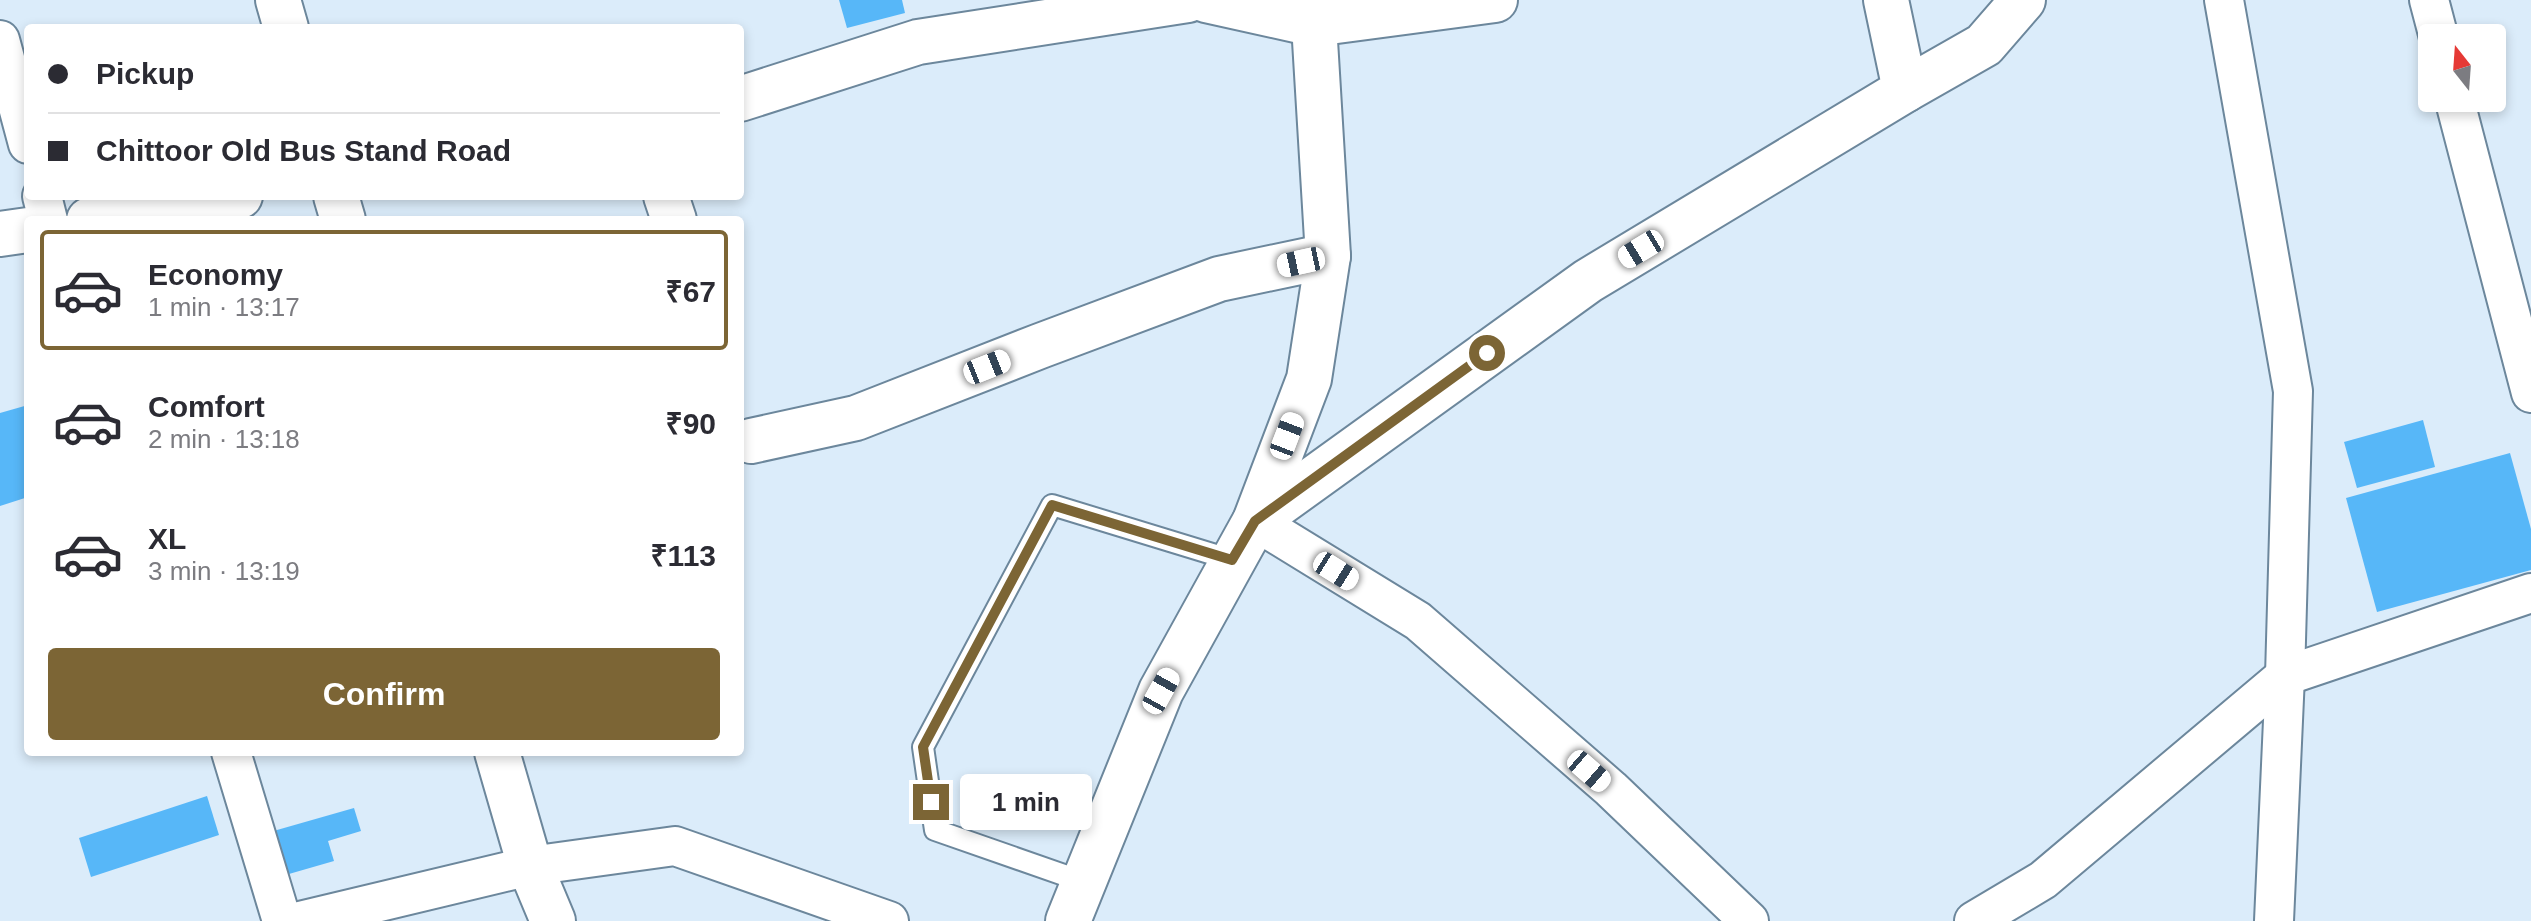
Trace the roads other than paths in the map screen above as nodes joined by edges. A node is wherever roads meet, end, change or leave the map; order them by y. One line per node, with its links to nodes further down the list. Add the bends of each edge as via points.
1 (278, 0): 10 (main road)
2 (1188, 0): 14 (main road, via 918,42)
3 (1206, 0): 9 (main road)
4 (1495, 0): 9 (main road)
5 (1886, 0): 13 (main road)
6 (2023, 0): 13 (main road, via 1984,45)
7 (2224, 0): 27 (street, via 2293,391)
8 (2429, 0): 11 (street)
9 (1312, 12): 21 (main road)
10 (285, 24)
11 (2435, 24)
12 (0, 40): 16 (street)
13 (1905, 90): 24 (main road, via 1588,281)
14 (744, 98)
15 (2458, 112): 22 (street)
16 (24, 129)
17 (215, 200): 18 (main road)
18 (114, 216)
19 (24, 231): 20 (main road)
20 (0, 234)
21 (1328, 256): 23 (main road, via 1219,279 856,418); 24 (main road, via 1309,379)
22 (2531, 393)
23 (744, 432)
24 (1255, 521): 25 (main road); 36 (street, via 1418,621 1611,789)
25 (1232, 560): 31 (main road, via 1161,691); 31 (lane, via 1052,505 923,747 935,830)
26 (2531, 593): 27 (street)
27 (2285, 676): 37 (street, via 2043,880); 38 (street)
28 (232, 756): 32 (street)
29 (498, 756): 30 (main road)
30 (530, 866): 33 (street); 34 (main road); 35 (street, via 675,846)
31 (1076, 901)
32 (282, 921)
33 (300, 921)
34 (553, 921)
35 (889, 921)
36 (1749, 921)
37 (1974, 921)
38 (2274, 921)

